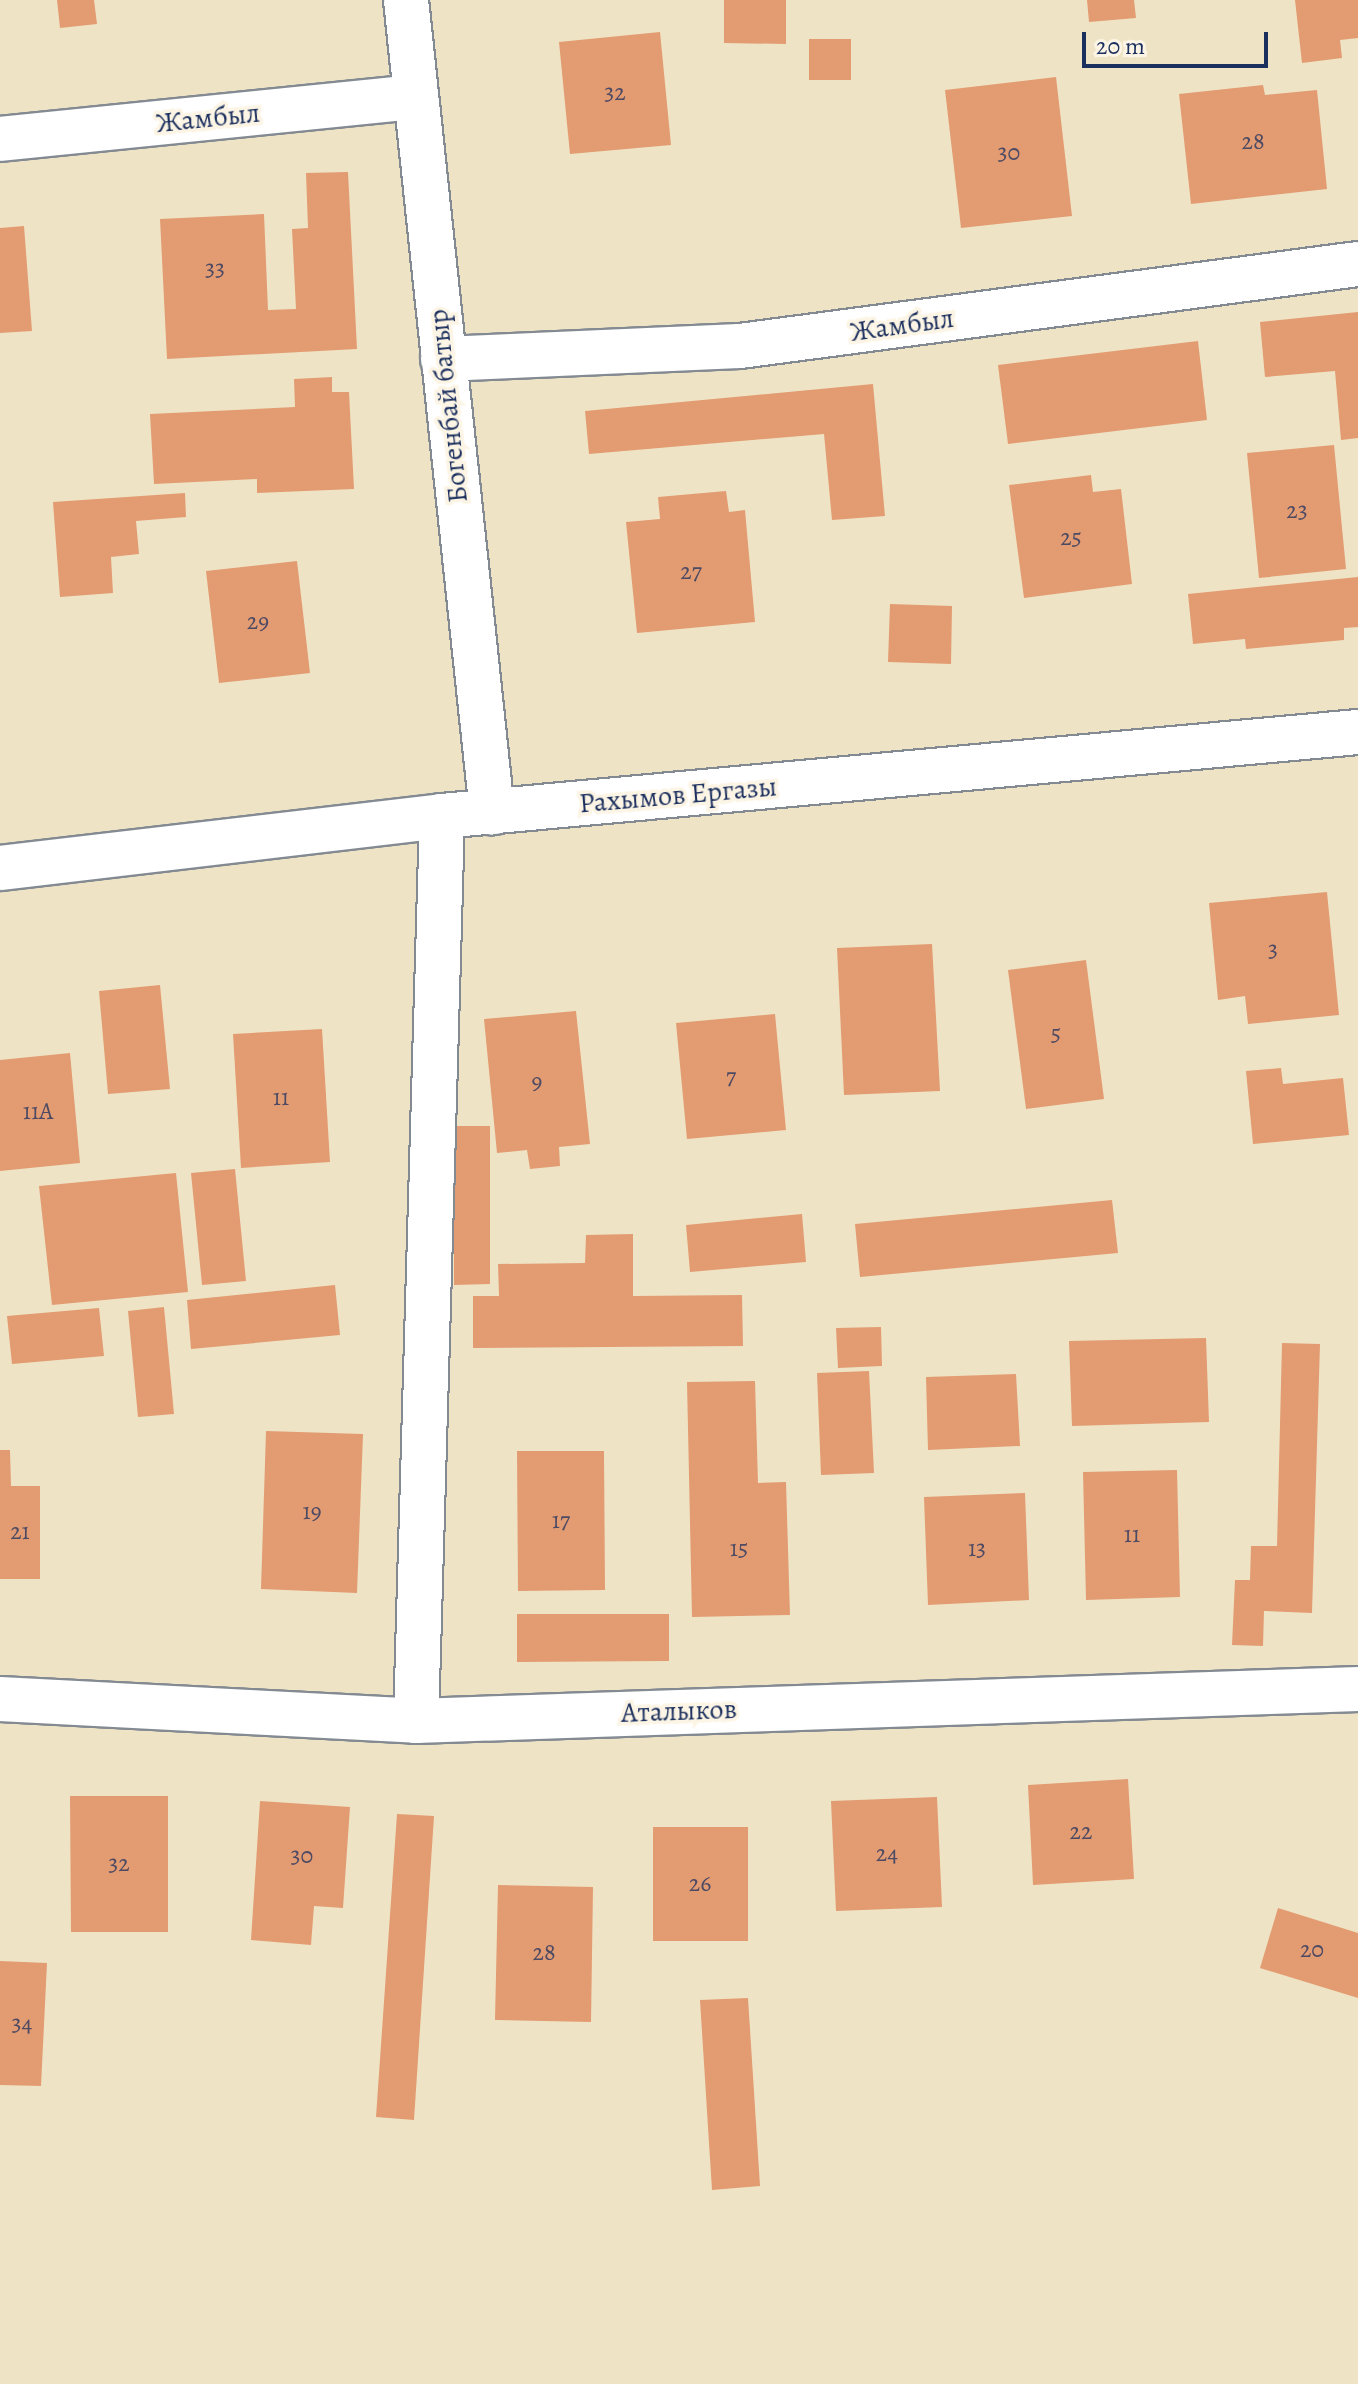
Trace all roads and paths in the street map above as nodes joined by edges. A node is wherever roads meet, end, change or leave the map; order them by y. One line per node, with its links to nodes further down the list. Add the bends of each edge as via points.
1 (406, 0): 2 (street, Богенбай батыр)
2 (416, 97): 3 (street, Жамбыл); 5 (street, Богенбай батыр)
3 (0, 139)
4 (1358, 264): 5 (street, Жамбыл, via 740,346)
5 (443, 359): 7 (street, Богенбай батыр)
6 (1358, 732): 7 (street, Рахымов Ергазы)
7 (492, 812): 8 (street, Рахымов Ергазы)
8 (442, 816): 9 (street, Рахымов Ергазы); 12 (street)
9 (0, 868)
10 (1358, 1689): 12 (street, Аталыков)
11 (0, 1699): 12 (street, Аталыков)
12 (416, 1721)

